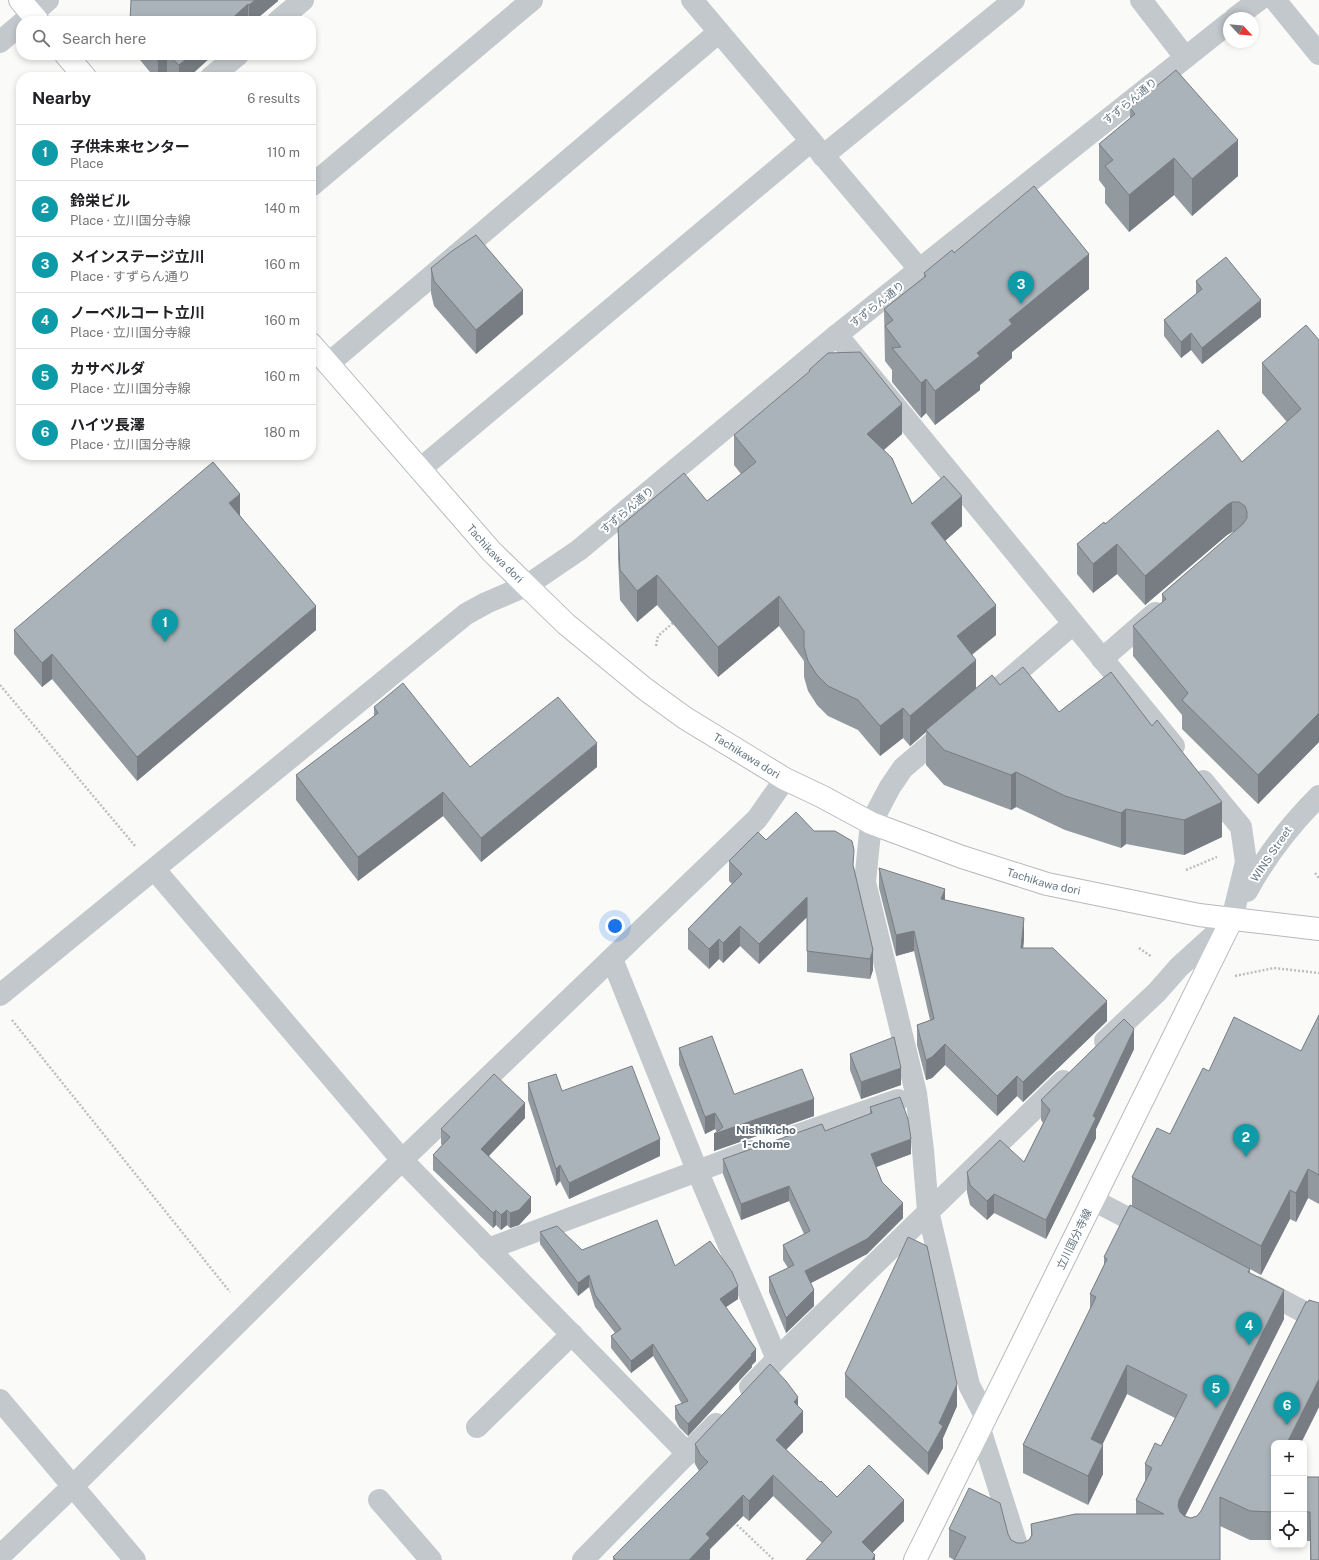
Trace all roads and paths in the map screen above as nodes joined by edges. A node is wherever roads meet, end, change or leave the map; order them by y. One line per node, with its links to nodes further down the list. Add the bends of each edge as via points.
1 (48, 0): 10 (street)
2 (303, 0): 11 (street)
3 (532, 0): 23 (street)
4 (692, 0): 14 (street)
5 (1014, 0): 22 (street)
6 (1141, 0): 17 (street)
7 (1259, 0): 9 (street)
8 (1275, 0): 16 (street)
9 (1244, 12)
10 (27, 16)
11 (284, 16)
12 (16, 27): 15 (street)
13 (1223, 28): 17 (street, すずらん通り)
14 (719, 32): 22 (street); 27 (street)
15 (0, 42)
16 (1319, 54)
17 (1185, 57): 24 (street, すずらん通り)
18 (70, 60): 20 (main road)
19 (232, 60): 21 (street)
20 (81, 72)
21 (217, 72)
22 (817, 148): 24 (street); 28 (street)
23 (316, 182)
24 (920, 270): 25 (street, すずらん通り)
25 (837, 335): 29 (street, すずらん通り, via 579,550); 32 (street)
26 (316, 350): 27 (main road, Tachikawa dori)
27 (328, 364): 28 (main road, Tachikawa dori)
28 (419, 470): 29 (main road, Tachikawa dori)
29 (526, 586): 38 (main road, Tachikawa dori, via 572,629 645,689 692,722); 42 (street, すずらん通り, via 466,614)
30 (1168, 602): 34 (street)
31 (676, 621): 33 (path, via 658,636)
32 (1073, 624): 34 (street); 36 (street)
33 (656, 646)
34 (1102, 659): 46 (street, via 1242,827 1246,862)
35 (0, 685): 42 (path)
36 (982, 702)
37 (964, 717): 40 (street, via 903,768)
38 (785, 779): 40 (main road, Tachikawa dori); 48 (street, via 756,819)
39 (1319, 796): 46 (street, WINS Street, via 1295,820 1261,865)
40 (871, 823): 46 (main road, Tachikawa dori, via 962,857 1047,884 1162,908); 55 (street, via 865,882)
41 (1220, 856): 43 (path)
42 (155, 870): 51 (street, すずらん通り); 56 (street)
43 (1186, 870)
44 (1315, 873): 45 (path)
45 (1319, 878)
46 (1232, 919): 47 (main road, Tachikawa dori); 53 (street); 58 (main road, 立川国分寺線)
47 (1319, 929)
48 (612, 959): 56 (street); 57 (street)
49 (1319, 973): 50 (path, via 1274,968)
50 (1234, 976)
51 (0, 995)
52 (10, 1017): 63 (path)
53 (1092, 1053)
54 (1075, 1070): 59 (street)
55 (916, 1093): 57 (street); 59 (street)
56 (402, 1160): 61 (street); 63 (street)
57 (697, 1170): 61 (street); 67 (street)
58 (1093, 1200): 60 (street); 69 (main road, 立川国分寺線)
59 (928, 1211): 67 (street); 69 (street, via 969,1385)
60 (1172, 1241)
61 (488, 1249): 66 (street)
62 (1240, 1278): 64 (street)
63 (247, 1313): 72 (street)
64 (1311, 1315): 65 (street)
65 (1292, 1332)
66 (572, 1334): 70 (street); 71 (street)
67 (777, 1359): 71 (street)
68 (0, 1400): 72 (street)
69 (983, 1424): 80 (main road, 立川国分寺線); 81 (street)
70 (477, 1427)
71 (688, 1454): 78 (street)
72 (73, 1486): 75 (street); 76 (street)
73 (379, 1500): 77 (street)
74 (732, 1520): 79 (path)
75 (0, 1556)
76 (135, 1560)
77 (431, 1560)
78 (583, 1560)
79 (774, 1560)
80 (916, 1560)
81 (1020, 1560)

